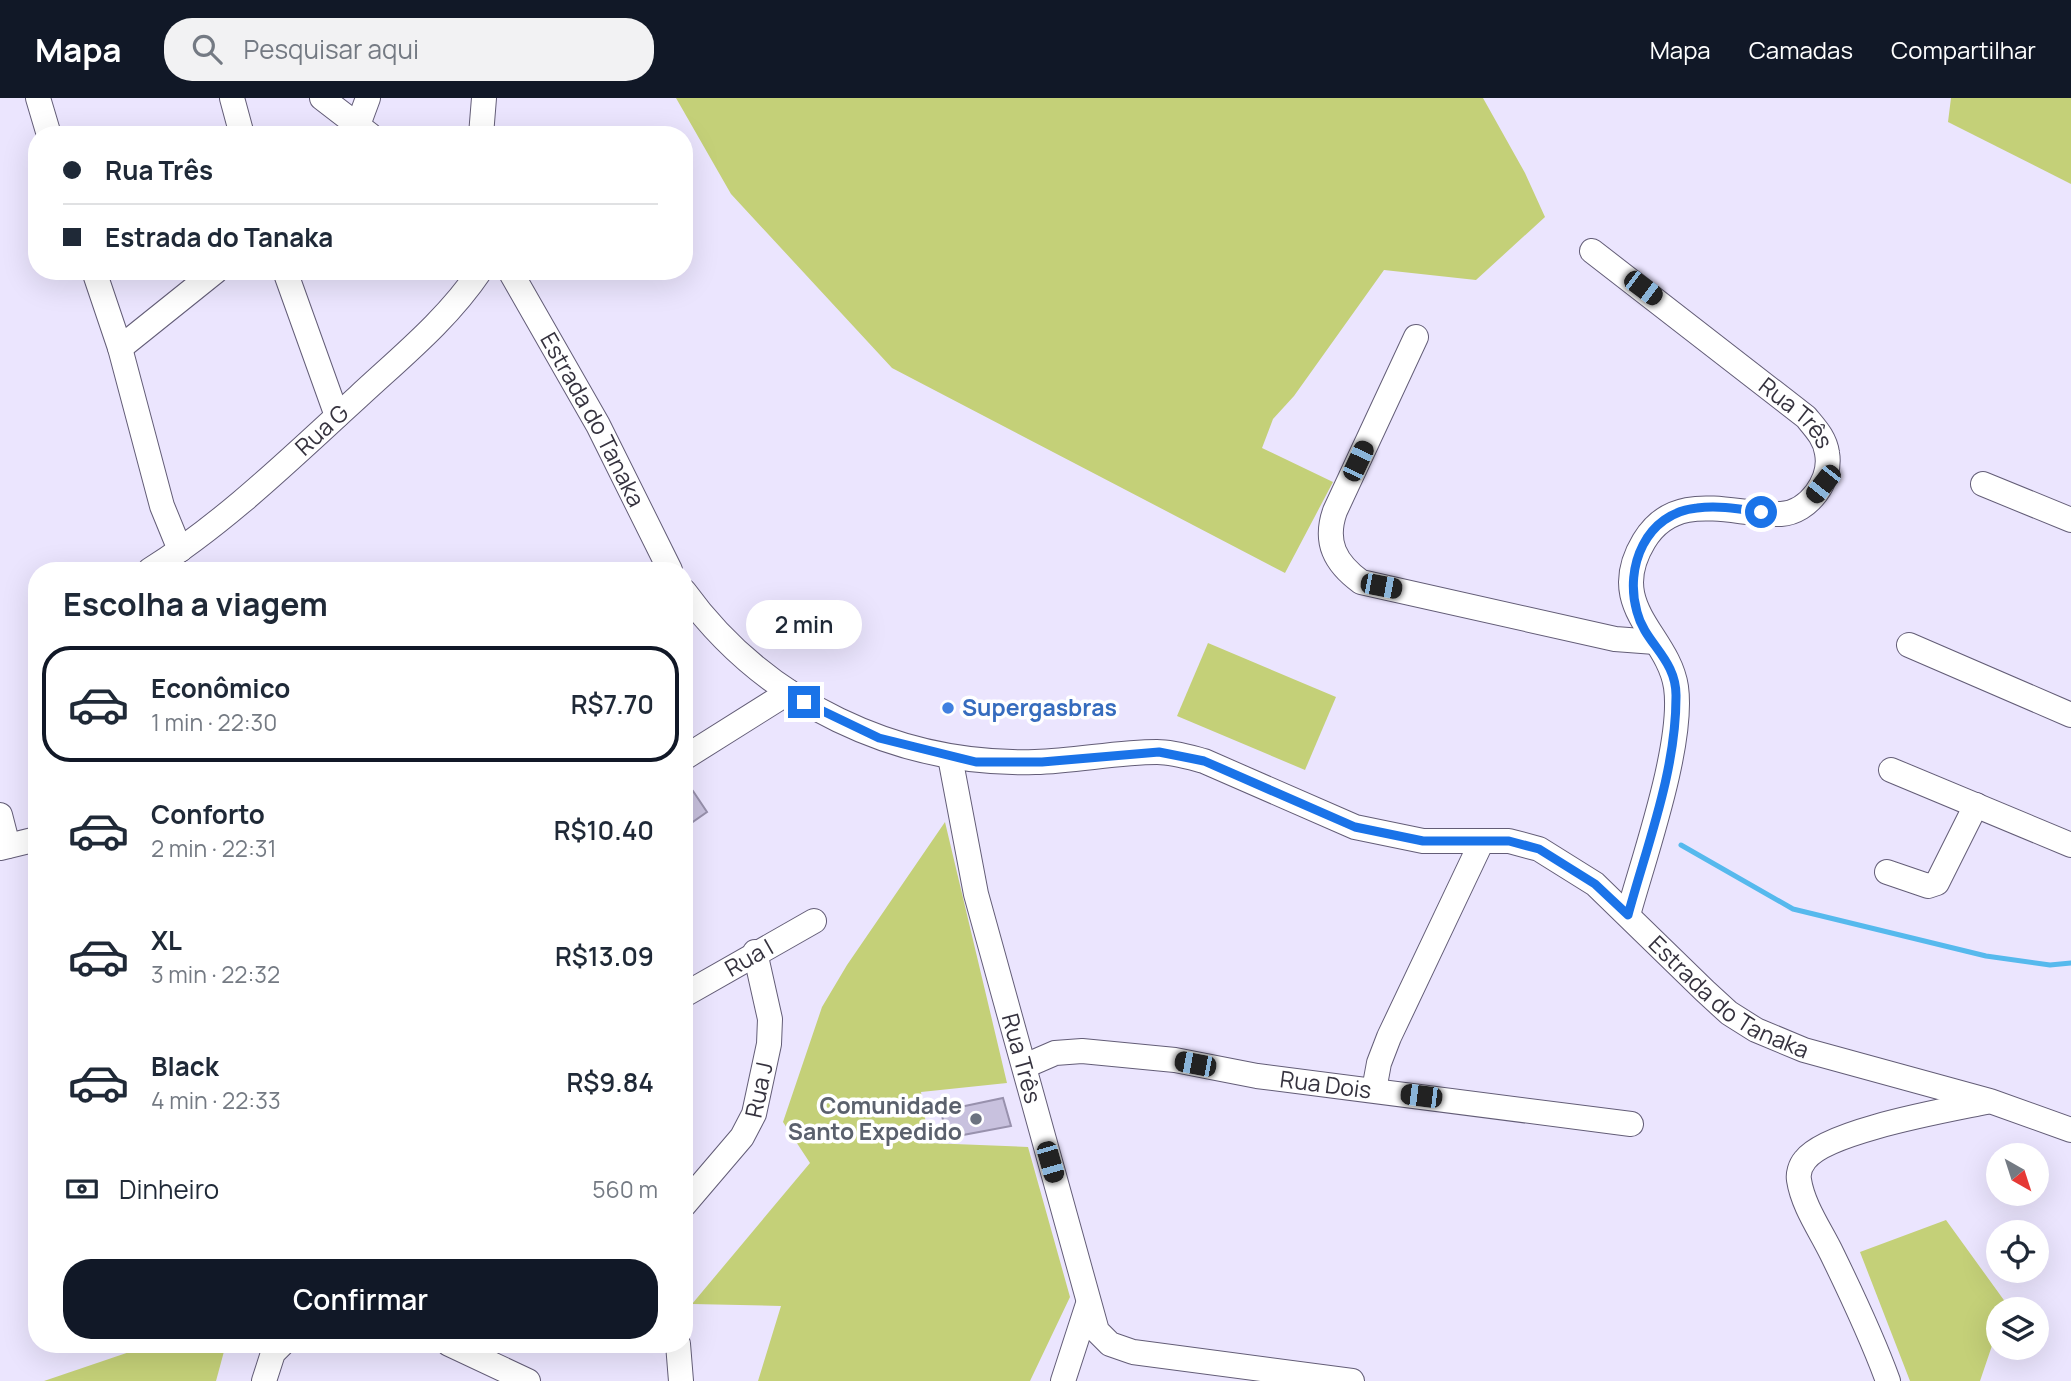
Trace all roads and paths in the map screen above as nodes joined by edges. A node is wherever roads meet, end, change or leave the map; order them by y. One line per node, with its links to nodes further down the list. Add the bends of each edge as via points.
1 (38, 98): 6 (street)
2 (232, 98): 7 (street)
3 (322, 98): 8 (street)
4 (368, 98): 9 (street)
5 (484, 98): 10 (street)
6 (46, 126)
7 (240, 126)
8 (359, 126)
9 (364, 126)
10 (482, 126)
11 (1592, 251): 26 (street, Rua Três, via 1782,395 1821,435 1827,451 1829,466 1823,484 1797,510 1782,514 1696,508 1673,513 1644,540 1632,584 1637,614)
12 (97, 280): 18 (street)
13 (205, 280): 18 (street)
14 (288, 280): 19 (street)
15 (473, 280): 19 (street, Rua G, via 436,325)
16 (515, 280): 24 (street, Estrada do Tanaka, via 598,425)
17 (1416, 337): 26 (street, via 1329,527 1336,559 1361,582 1615,639)
18 (120, 348): 22 (street, via 162,506)
19 (337, 416): 22 (street, Rua G, via 222,520)
20 (1983, 484): 21 (street)
21 (2071, 520)
22 (180, 550): 23 (street, Rua G)
23 (162, 562)
24 (666, 562)
25 (693, 601): 28 (street, Estrada do Tanaka, via 755,667)
26 (1655, 642): 40 (street, Rua Três, via 1671,667 1676,711 1667,773)
27 (1909, 645): 29 (street)
28 (789, 692): 30 (street); 31 (street, Estrada do Tanaka, via 879,738)
29 (2071, 715)
30 (693, 752)
31 (950, 757): 36 (street, Estrada do Tanaka, via 988,763 1042,762 1159,752 1204,761 1355,827 1423,841); 44 (street, Rua Três, via 976,894)
32 (1891, 770): 33 (street)
33 (1976, 805): 37 (street); 39 (street, via 1937,883 1928,886)
34 (0, 815): 38 (street)
35 (28, 841): 38 (street)
36 (1482, 841): 40 (street, Estrada do Tanaka, via 1509,841 1539,849 1595,884); 45 (street, via 1389,1037)
37 (2071, 845)
38 (4, 847)
39 (1887, 872)
40 (1628, 915): 46 (street, Estrada do Tanaka, via 1729,1013 1756,1030 1850,1065)
41 (814, 921): 42 (street, Rua I)
42 (755, 952): 43 (street, Rua I); 49 (street, Rua J, via 770,1019 754,1114 742,1137)
43 (693, 990)
44 (1026, 1066): 45 (street, Rua Dois, via 1055,1054 1082,1051); 50 (street, Rua Três)
45 (1374, 1090): 47 (street, Rua Dois)
46 (1990, 1101): 48 (street, Estrada do Tanaka); 59 (street, via 1841,1139 1810,1154 1800,1168 1808,1206)
47 (1631, 1124)
48 (2071, 1130)
49 (693, 1194)
50 (1088, 1304): 57 (street); 58 (street, Rua Três, via 1100,1335 1118,1347)
51 (273, 1353): 55 (street)
52 (468, 1353): 56 (street)
53 (677, 1353): 54 (street)
54 (675, 1379)
55 (264, 1381)
56 (528, 1381)
57 (1063, 1381)
58 (1352, 1381)
59 (1888, 1381)

